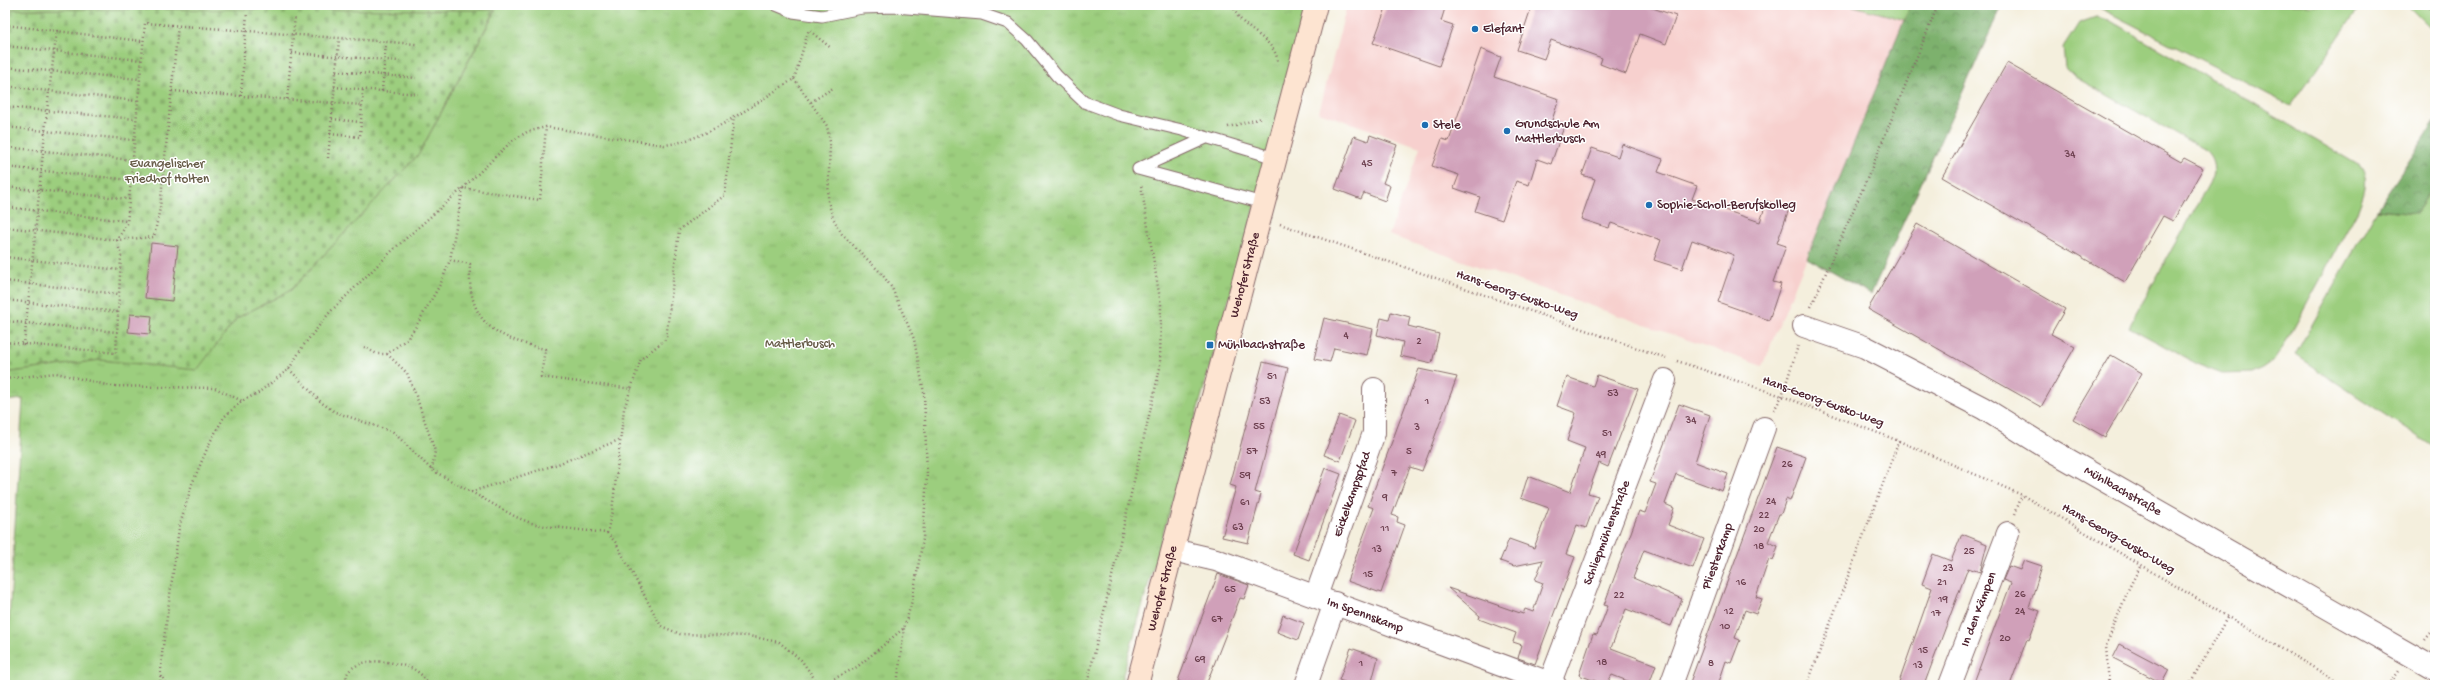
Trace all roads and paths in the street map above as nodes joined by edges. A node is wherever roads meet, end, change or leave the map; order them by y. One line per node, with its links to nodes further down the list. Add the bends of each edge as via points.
1 (776, 5): 9 (lane)
2 (1233, 5): 28 (path, via 1241,20 1276,52)
3 (1316, 5): 58 (street, Wehofer Straße)
4 (1938, 5): 97 (path)
5 (2426, 5): 7 (path)
6 (247, 13): 14 (path)
7 (2435, 14)
8 (295, 16): 15 (path)
9 (810, 16): 13 (path); 63 (lane, via 862,8 895,7 982,14 1008,23 1084,102 1119,115)
10 (5, 25): 12 (path)
11 (178, 25): 14 (path); 17 (path, via 145,23); 39 (path)
12 (57, 30): 17 (path); 22 (path)
13 (809, 30): 21 (path); 35 (path)
14 (246, 31): 15 (path); 44 (path)
15 (294, 35): 16 (path); 23 (path)
16 (339, 40): 18 (path); 24 (path)
17 (142, 41): 26 (path)
18 (386, 43): 19 (path); 25 (path)
19 (416, 44)
20 (5, 46): 22 (path)
21 (832, 48)
22 (54, 52): 26 (path); 31 (path)
23 (292, 53): 24 (path); 45 (path)
24 (337, 56): 25 (path); 30 (path)
25 (384, 59): 27 (path); 32 (path)
26 (141, 60): 34 (path)
27 (400, 61)
28 (1278, 63)
29 (5, 67): 31 (path)
30 (336, 71): 32 (path); 37 (path)
31 (51, 72): 34 (path); 42 (path)
32 (383, 76): 33 (path); 41 (path)
33 (416, 78)
34 (139, 79): 46 (path)
35 (794, 79): 47 (path); 53 (path)
36 (5, 86): 42 (path)
37 (334, 86): 40 (path); 48 (path)
38 (833, 88): 47 (path)
39 (172, 90): 44 (path); 84 (path, via 160,208 154,237)
40 (363, 90): 41 (path); 49 (path)
41 (382, 91): 43 (path)
42 (49, 92): 46 (path); 51 (path)
43 (418, 94)
44 (241, 96): 45 (path)
45 (287, 99): 48 (path)
46 (137, 101): 55 (path)
47 (811, 102): 121 (path, via 827,126 830,142 828,201 833,218 845,238 882,274 892,288 914,339 920,365 924,393 926,508 918,570)
48 (333, 104): 49 (path); 56 (path)
49 (362, 105): 57 (path)
50 (5, 107): 51 (path)
51 (47, 112): 55 (path); 61 (path)
52 (1265, 112): 54 (path)
53 (734, 116): 60 (path, via 682,143 664,145); 106 (path, via 725,195 679,230 666,339 641,360)
54 (1262, 118): 58 (path); 63 (path, via 1230,126)
55 (136, 119): 64 (path)
56 (332, 119): 57 (path); 62 (path)
57 (360, 122): 62 (path, via 360,137)
58 (1285, 124): 68 (street, Wehofer Straße)
59 (5, 127): 61 (path)
60 (546, 127): 75 (path, via 527,132 512,141); 75 (path, via 540,200)
61 (45, 131): 64 (path); 66 (path)
62 (330, 134): 67 (path)
63 (1206, 138): 68 (lane); 72 (lane)
64 (134, 140): 69 (path)
65 (5, 147): 66 (path)
66 (43, 152): 69 (path); 71 (path)
67 (328, 158)
68 (1275, 158): 80 (street, Wehofer Straße)
69 (132, 160): 73 (path)
70 (5, 166): 71 (path)
71 (42, 170): 73 (path); 76 (path)
72 (1138, 170): 80 (lane); 131 (path, via 1161,305 1160,368)
73 (131, 180): 77 (path)
74 (5, 187): 76 (path)
75 (464, 188): 87 (path); 103 (path, via 394,248 330,312 303,346)
76 (40, 191): 77 (path); 79 (path)
77 (129, 199): 81 (path)
78 (5, 207): 79 (path)
79 (38, 210): 81 (path); 83 (path)
80 (1262, 210): 108 (path, Hans-Georg-Gusko-Weg, via 1663,357); 117 (street, Wehofer Straße)
81 (127, 221): 84 (path)
82 (5, 227): 83 (path)
83 (35, 231): 84 (path); 86 (path)
84 (117, 240): 88 (path, via 121,256)
85 (5, 257): 86 (path)
86 (33, 260): 88 (path); 90 (path)
87 (450, 260): 102 (path, via 441,283 415,328 407,339); 106 (path, via 470,264 469,285 475,308 487,326 522,344 545,349 541,377)
88 (120, 270): 91 (path)
89 (5, 281): 90 (path)
90 (31, 283): 91 (path); 93 (path)
91 (119, 294): 94 (path)
92 (5, 300): 93 (path)
93 (29, 303): 94 (path); 96 (path)
94 (118, 312): 98 (path)
95 (5, 321): 96 (path)
96 (27, 324): 98 (path); 100 (path)
97 (1804, 326): 108 (path); 122 (street, Mühlbachstraße, via 1865,348 1983,408 2049,449)
98 (117, 332): 100 (path, via 116,353)
99 (5, 342): 100 (path)
100 (24, 344)
101 (364, 347): 102 (path, via 378,354)
102 (387, 354): 113 (path, via 407,373 416,393 435,451)
103 (290, 369): 109 (path, via 258,393); 113 (path, via 322,403 335,412 393,432)
104 (5, 379): 109 (path, via 56,373 111,386 215,388)
105 (1665, 380): 124 (street, Schliepmühlenstraße)
106 (632, 389): 111 (path, via 624,409)
107 (1374, 389): 119 (street, Eickelkampspfad, via 1374,433)
108 (1782, 396): 112 (path, Hans-Georg-Gusko-Weg)
109 (242, 401): 123 (path, via 224,417 210,442 192,484 183,514 169,593)
110 (1764, 428): 134 (street, Pliesterkamp)
111 (619, 440): 114 (path, via 558,464); 115 (path, via 612,511)
112 (1899, 441): 118 (path, Hans-Georg-Gusko-Weg, via 2022,495); 135 (path)
113 (432, 470): 114 (path)
114 (471, 492): 115 (path, via 531,523)
115 (607, 533): 129 (path, via 619,548 661,626 680,634 749,636 779,642 802,660)
116 (2008, 533): 136 (street, In den Kämpen)
117 (1173, 550): 119 (street, Im Spennskamp, via 1216,560); 132 (street, Wehofer Straße)
118 (2141, 564): 120 (path, Hans-Georg-Gusko-Weg); 137 (path, via 2106,646)
119 (1326, 600): 124 (street, Im Spennskamp); 133 (street, Eickelkampspfad)
120 (2228, 616): 138 (path); 139 (path, Hans-Georg-Gusko-Weg)
121 (904, 628): 129 (path, via 857,667); 130 (path)
122 (2435, 669)
123 (162, 678): 125 (path); 126 (path)
124 (1551, 684)
125 (160, 685)
126 (166, 685)
127 (349, 685): 128 (path, via 346,676 353,666 378,662 411,669 424,676)
128 (431, 685)
129 (820, 685)
130 (897, 685)
131 (1087, 685)
132 (1137, 685)
133 (1306, 685)
134 (1671, 685)
135 (1807, 685)
136 (1950, 685)
137 (2109, 685)
138 (2189, 685)
139 (2343, 685)

